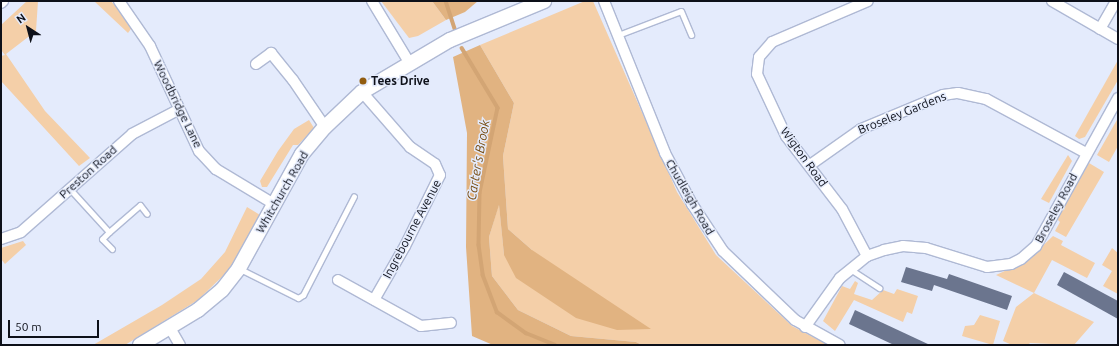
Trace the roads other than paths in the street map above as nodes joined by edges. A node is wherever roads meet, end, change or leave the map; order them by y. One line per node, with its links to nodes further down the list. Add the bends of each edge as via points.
1 (119, 1): 16 (street, Woodbridge Lane, via 150,46)
2 (372, 1): 12 (street)
3 (544, 1): 12 (street, Whitchurch Road, via 467,32)
4 (604, 1): 9 (street, Chudleigh Road)
5 (868, 1): 19 (street, Wigton Road, via 785,34 772,42 759,57 758,74 768,101 786,136)
6 (1052, 1): 8 (street)
7 (1116, 1): 8 (street)
8 (1100, 29): 11 (street)
9 (618, 35): 10 (lane, via 681,11); 34 (street, Chudleigh Road, via 665,153 692,204 723,251)
10 (691, 35)
11 (1118, 39)
12 (409, 62): 14 (street, Whitchurch Road)
13 (256, 64): 17 (street, via 271,53)
14 (362, 92): 17 (street, Whitchurch Road); 32 (street, Ingrebourne Avenue, via 410,147 435,164 440,175 405,246)
15 (1118, 98): 18 (street, Broseley Road)
16 (178, 110): 20 (street, Preston Road, via 132,134); 22 (street, Woodbridge Lane, via 199,151 216,169)
17 (325, 127): 22 (street, Whitchurch Road, via 292,170)
18 (1086, 153): 19 (street, Broseley Gardens, via 986,99 958,93 942,95 861,128); 27 (street, Broseley Road, via 1036,246 1012,264 987,267 926,248 910,247 884,250)
19 (810, 165): 27 (street, Wigton Road, via 842,209)
20 (69, 188): 24 (lane); 25 (street, Preston Road, via 21,232)
21 (354, 196): 28 (lane, via 303,295 298,298)
22 (274, 204): 28 (street, Whitchurch Road)
23 (147, 214): 24 (lane, via 140,205)
24 (109, 232): 26 (lane, via 102,239)
25 (1, 239)
26 (112, 249)
27 (867, 256): 29 (street, Broseley Road)
28 (239, 268): 35 (street, Whitchurch Road, via 222,290)
29 (849, 269): 31 (lane); 34 (street, Broseley Road)
30 (338, 280): 32 (street)
31 (879, 288)
32 (374, 300): 33 (street, via 421,326)
33 (451, 323)
34 (805, 327): 38 (street, Chudleigh Road)
35 (170, 328): 36 (street, Whitchurch Road); 37 (street)
36 (140, 345)
37 (180, 345)
38 (840, 345)

